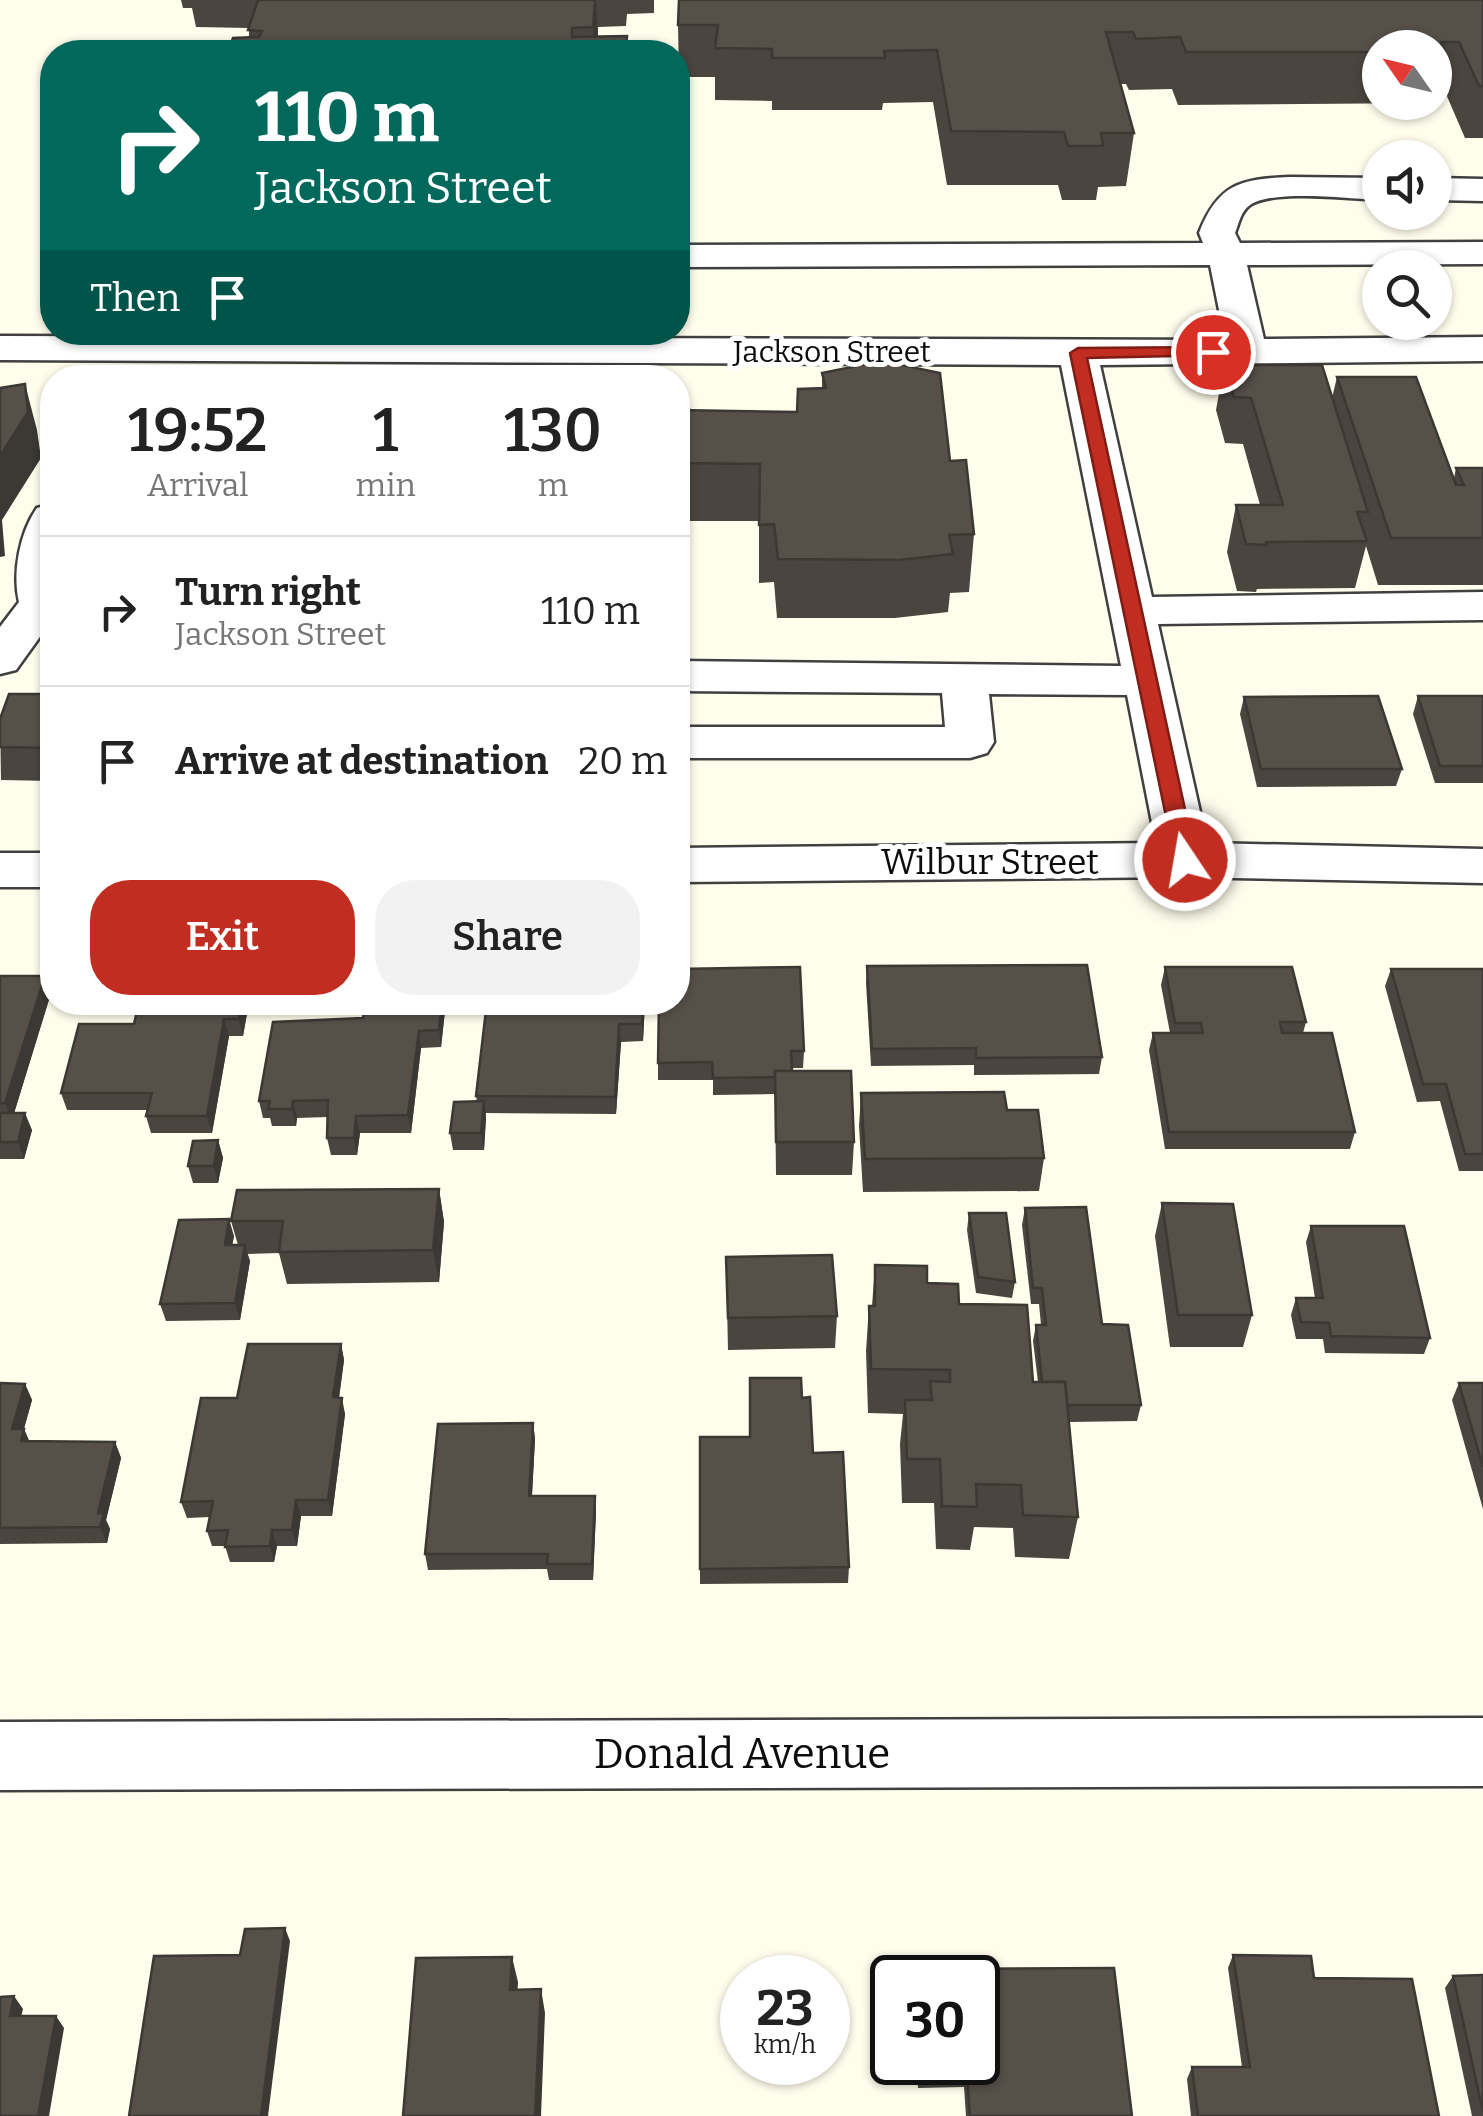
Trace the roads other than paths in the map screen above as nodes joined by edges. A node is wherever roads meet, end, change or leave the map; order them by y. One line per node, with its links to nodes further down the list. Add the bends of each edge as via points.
1 (1362, 189): 4 (street, via 1244,194 1226,210 1218,233)
2 (1452, 190): 3 (street)
3 (1483, 190)
4 (1226, 252): 5 (street); 6 (street); 13 (street)
5 (1483, 253)
6 (690, 256)
7 (690, 344): 14 (street, Jackson Street)
8 (151, 345): 15 (street, Jackson Street)
9 (218, 345): 16 (street, Jackson Street)
10 (612, 345): 17 (street, Jackson Street)
11 (0, 348): 15 (street, Jackson Street)
12 (1483, 349): 13 (street, Jackson Street)
13 (1247, 351): 14 (street, Jackson Street)
14 (1078, 353): 21 (street)
15 (92, 363)
16 (412, 364): 17 (street, Jackson Street)
17 (545, 364)
18 (40, 564): 19 (street)
19 (40, 589)
20 (1483, 606): 21 (street)
21 (1133, 612): 26 (street)
22 (40, 613): 23 (street)
23 (0, 660)
24 (690, 676): 25 (street)
25 (964, 679): 26 (street); 27 (street, via 970,742)
26 (1148, 680): 28 (street)
27 (690, 743)
28 (1185, 860): 29 (street, Wilbur Street); 30 (street, Wilbur Street)
29 (690, 864)
30 (1483, 866)
31 (0, 870): 32 (street)
32 (40, 870)
33 (1483, 1752): 34 (street, Donald Avenue)
34 (0, 1756)

